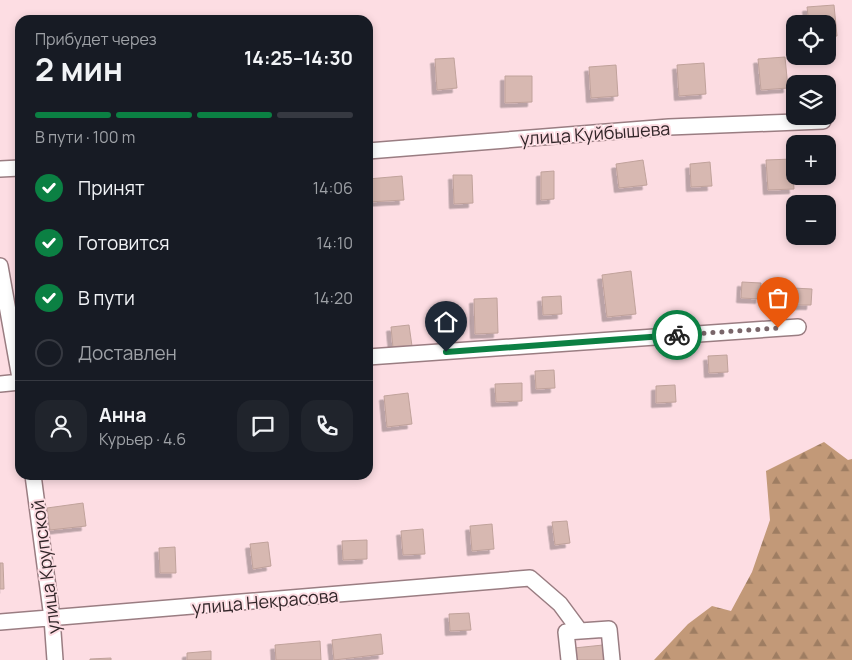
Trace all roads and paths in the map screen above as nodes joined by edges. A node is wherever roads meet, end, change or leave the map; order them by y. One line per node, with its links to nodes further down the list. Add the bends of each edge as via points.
1 (786, 122): 2 (street, улица Куйбышева, via 669,127)
2 (373, 151)
3 (15, 168): 4 (street)
4 (0, 169)
5 (0, 266): 7 (street)
6 (798, 327): 8 (street)
7 (15, 350)
8 (373, 357)
9 (15, 382): 10 (street)
10 (0, 384)
11 (34, 480): 12 (street, улица Крупской)
12 (52, 618): 13 (street, улица Некрасова); 14 (street, улица Некрасова, via 530,578 560,604); 15 (street, улица Крупской)
13 (0, 622)
14 (580, 631): 16 (street, via 566,632); 17 (street, via 609,629)
15 (55, 660)
16 (569, 660)
17 (612, 660)

